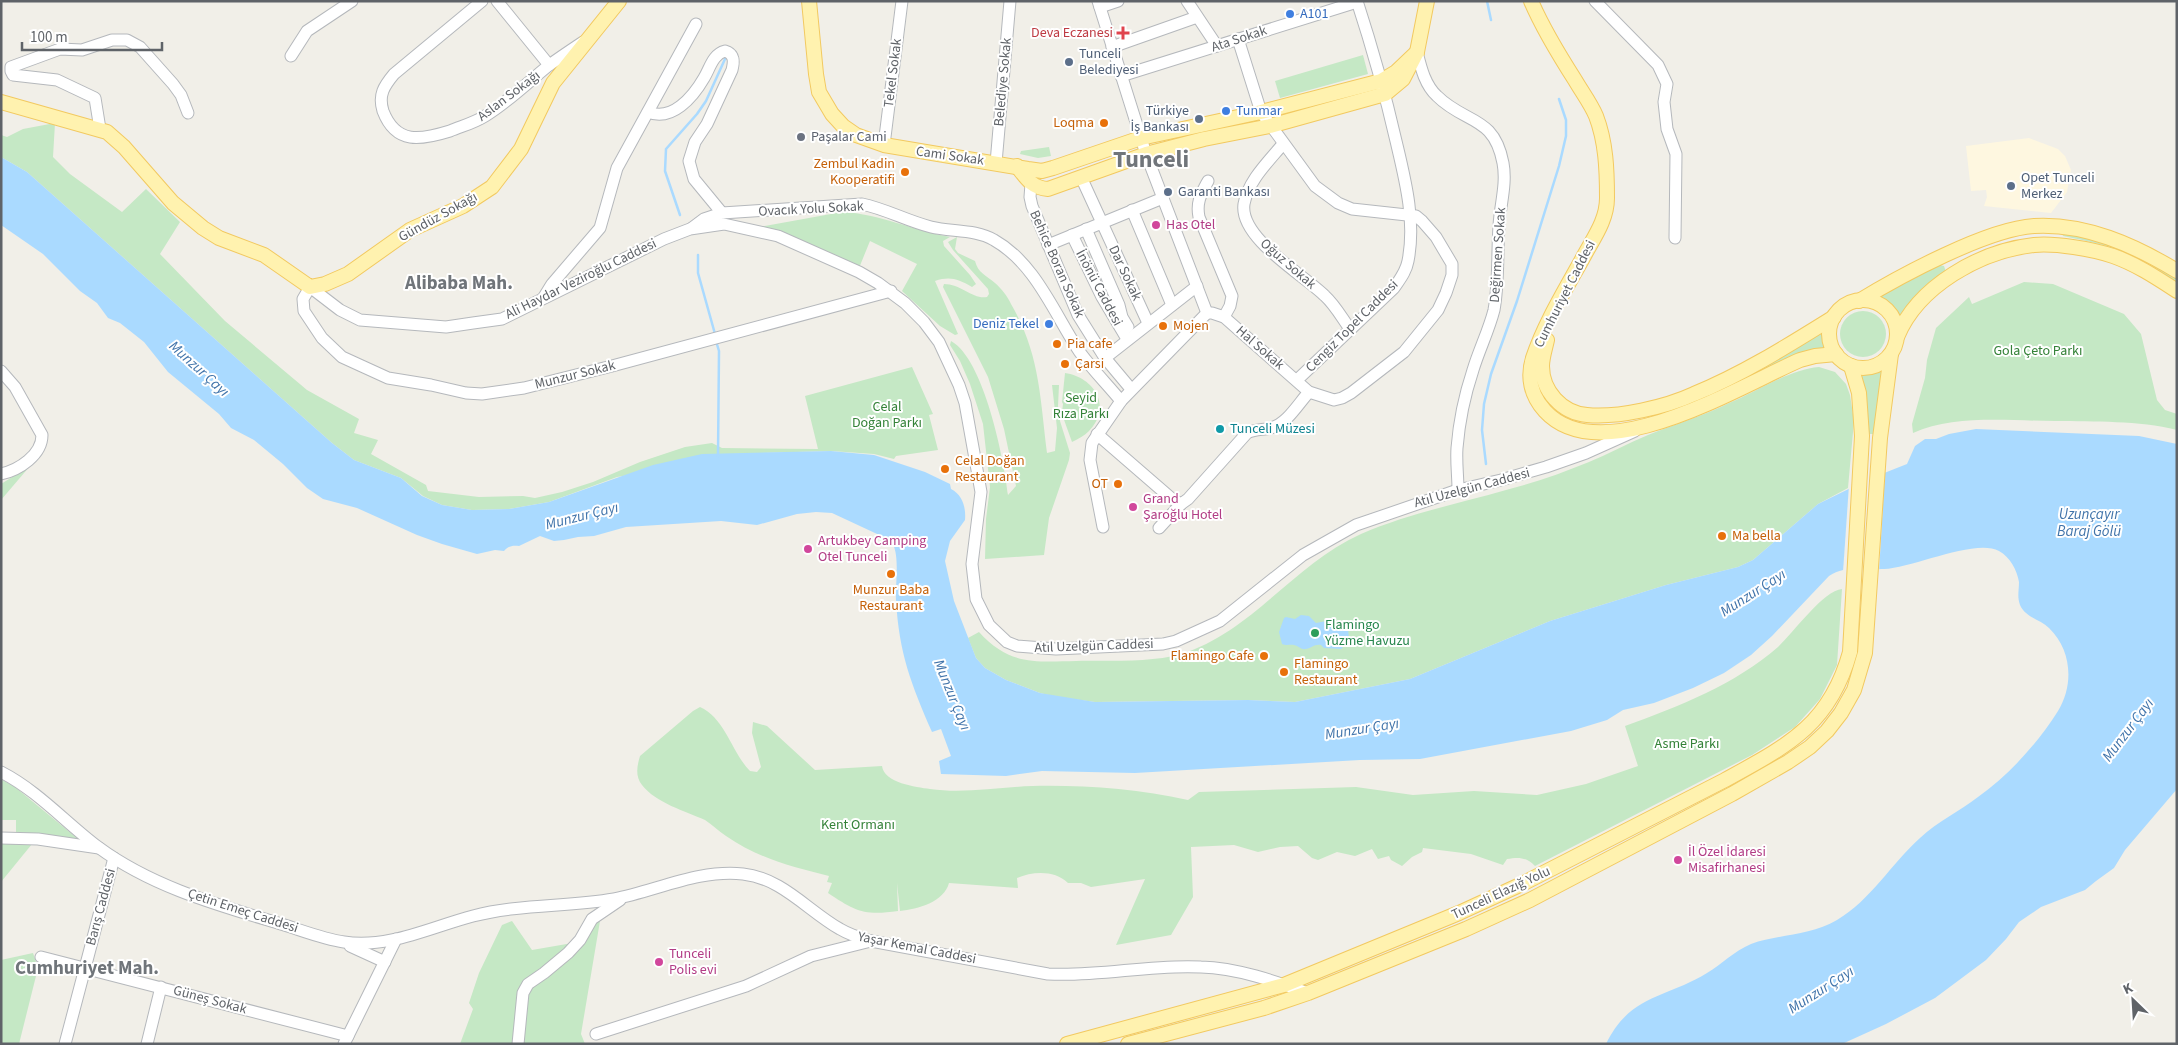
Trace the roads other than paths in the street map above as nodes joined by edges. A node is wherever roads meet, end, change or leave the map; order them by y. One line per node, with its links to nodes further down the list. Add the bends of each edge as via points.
1 (352, 1): 22 (street, via 307,31)
2 (482, 1): 23 (street, Aslan Sokağı, via 385,84 380,95 381,105 394,130 406,137 419,139 474,122 496,109)
3 (497, 1): 23 (street)
4 (619, 1): 18 (main road, Gündüz Sokağı)
5 (809, 1): 34 (main road, Cami Sokak, via 816,74 824,102 843,126)
6 (902, 1): 34 (street, Tekel Sokak)
7 (1010, 1): 36 (street, Belediye Sokak)
8 (1118, 1): 14 (street)
9 (1187, 1): 15 (street)
10 (1357, 1): 17 (street, Ata Sokak); 25 (street, Cengiz Topel Caddesi)
11 (1427, 1): 21 (main road)
12 (1530, 1): 62 (main road, Cumhuriyet Caddesi, via 1595,114 1605,153 1606,212)
13 (1596, 1): 49 (street, via 1654,60 1664,76 1667,129 1676,154)
14 (1099, 4): 19 (street)
15 (1197, 17): 19 (street); 20 (street)
16 (696, 24): 27 (street)
17 (1238, 39): 20 (street, Ata Sokak); 28 (street)
18 (586, 40): 23 (street, Aslan Sokağı); 53 (main road, Gündüz Sokağı, via 553,83 521,149 492,187 463,206 410,230 348,274)
19 (1112, 46): 24 (street)
20 (1218, 46): 24 (street, Ata Sokak)
21 (1417, 52): 25 (main road, via 1403,79); 79 (street, Değirmen Sokak, via 1425,78 1436,96 1490,130 1505,172 1494,311 1472,373 1460,431 1456,456)
22 (291, 56)
23 (549, 66)
24 (1121, 76): 32 (street)
25 (1383, 87): 28 (main road, Cami Sokak); 30 (main road); 44 (street, Cengiz Topel Caddesi)
26 (1, 102): 31 (main road, Ali Haydar Veziroğlu Caddesi)
27 (648, 112): 43 (street, via 665,115 673,110 693,94 716,56 725,51 731,55 734,61 732,70 695,142 689,161 694,179); 56 (street, via 617,168 600,228)
28 (1261, 112): 30 (street); 32 (main road, Cami Sokak)
29 (188, 113): 31 (street, via 173,84 140,47 127,40 112,40 82,50 60,50 11,67 13,74 57,80 95,98)
30 (1270, 126): 33 (street); 35 (main road)
31 (100, 130): 53 (main road, Ali Haydar Veziroğlu Caddesi, via 115,138 173,203 203,228 219,238 264,255)
32 (1141, 138): 35 (street); 37 (main road, Cami Sokak, via 1042,171)
33 (1283, 144): 44 (street, via 1315,186 1338,203 1364,212); 64 (street, Oğuz Sokak, via 1253,183 1244,206 1244,217 1260,241 1326,296)
34 (884, 146): 36 (main road, Cami Sokak)
35 (1146, 154): 38 (main road); 41 (street)
36 (996, 163): 37 (main road, Cami Sokak)
37 (1017, 166): 40 (main road)
38 (1081, 177): 40 (main road, via 1048,189); 45 (street, Dar Sokak)
39 (1208, 181): 60 (street, via 1197,207 1232,296)
40 (1031, 184): 50 (street, Behice Boran Sokak, via 1032,206)
41 (1163, 198): 42 (street); 52 (street)
42 (1132, 210): 45 (street); 58 (street)
43 (722, 213): 46 (street, Ovacık Yolu Sokak, via 704,219); 75 (street, Ovacık Yolu Sokak, via 862,204 933,228 994,239 1026,267 1080,352)
44 (1410, 214): 64 (street, Cengiz Topel Caddesi, via 1411,242 1404,274 1394,288); 74 (street, via 1422,221 1446,251 1452,264 1452,275 1438,310 1404,352 1351,393 1334,400)
45 (1102, 223): 47 (street); 63 (street, Dar Sokak)
46 (690, 229): 54 (street, Atıl Uzelgün Caddesi, via 724,224 778,236 859,272); 56 (street, Ali Haydar Veziroğlu Caddesi)
47 (1086, 230): 48 (street); 65 (street, İnönü Caddesi)
48 (1072, 235): 50 (street); 65 (street, İnönü Caddesi, via 1102,298)
49 (1674, 238)
50 (1048, 245): 69 (street, Behice Boran Sokak, via 1072,302)
51 (2177, 271): 57 (main road, via 2122,242 2072,229 2032,226 1971,245)
52 (1197, 286): 58 (street, İnönü Caddesi); 59 (street)
53 (310, 287): 54 (street, Munzur Sokak, via 302,299 304,311 328,345 342,356 388,378 482,394 524,388 597,370); 56 (street, Ali Haydar Veziroğlu Caddesi, via 324,300 360,320 446,327 502,318)
54 (891, 291): 79 (street, Atıl Uzelgün Caddesi, via 932,333 959,385 982,492 972,564 976,598 989,625 1003,639 1017,646 1056,649 1109,647 1163,644 1181,639 1224,618 1303,555 1335,536 1370,519)
55 (2177, 291): 66 (main road, via 2112,256 2063,246 2028,246 1994,255 1954,274 1925,297)
56 (544, 297)
57 (1859, 301): 61 (main road, via 1847,304); 66 (main road, via 1874,302 1886,310 1895,323)
58 (1172, 305): 63 (street, İnönü Caddesi)
59 (1207, 313): 60 (street, Hal Sokak); 73 (street)
60 (1224, 317): 72 (street, Hal Sokak)
61 (1834, 317): 62 (main road, via 1745,370 1694,395 1628,412 1586,415 1559,404 1544,381 1542,366); 67 (main road, via 1829,336)
62 (1550, 320): 76 (main road, Cumhuriyet Caddesi, via 1530,374 1532,390 1539,405 1560,425 1576,430 1593,433)
63 (1148, 323): 65 (street, İnönü Caddesi)
64 (1350, 329): 72 (street, Cengiz Topel Caddesi)
65 (1130, 337): 69 (street, İnönü Caddesi)
66 (1897, 337): 68 (main road)
67 (1836, 354): 70 (main road); 76 (main road, Cumhuriyet Caddesi, via 1800,360 1698,408)
68 (1891, 354): 70 (main road, via 1873,366); 96 (main road, Tunceli Elazığ Yolu, via 1880,438 1868,628 1862,670 1841,713 1816,741 1788,762 1732,794 1530,900)
69 (1105, 358): 73 (street, Behice Boran Sokak)
70 (1851, 366): 94 (main road, Tunceli Elazığ Yolu, via 1859,393 1862,436 1850,652 1828,704 1806,730 1725,780 1522,884)
71 (1, 371): 78 (street, via 15,387 42,435 42,442 35,454 17,468)
72 (1297, 380): 74 (street, Hal Sokak)
73 (1131, 389): 75 (street)
74 (1309, 392): 80 (street, via 1281,424 1247,433)
75 (1121, 400): 77 (street)
76 (1643, 426): 79 (street, Atıl Uzelgün Caddesi, via 1586,453)
77 (1098, 434): 80 (street); 81 (street, via 1092,443 1090,460)
78 (1, 474)
79 (1458, 490)
80 (1180, 504): 82 (street)
81 (1103, 527)
82 (1159, 528)
83 (1, 772): 85 (street, Çetin Emeç Caddesi, via 43,800)
84 (1, 838): 85 (street, via 38,839)
85 (99, 848): 86 (street, Çetin Emeç Caddesi)
86 (114, 858): 90 (street, Çetin Emeç Caddesi, via 147,878 196,897); 93 (street, Barış Caddesi)
87 (624, 897): 88 (street, Yaşar Kemal Caddesi, via 494,912); 89 (street, Yaşar Kemal Caddesi, via 705,875 757,876 791,894 838,928); 101 (street, via 592,919 568,952 528,984 523,993)
88 (396, 939): 90 (street, Çetin Emeç Caddesi, via 366,944); 92 (street)
89 (871, 941): 94 (street, Yaşar Kemal Caddesi, via 1048,974 1199,967); 97 (street, via 811,956 746,986)
90 (341, 942): 92 (street)
91 (42, 957): 93 (street, Güneş Sokak)
92 (385, 962): 98 (street)
93 (85, 968): 95 (street, Güneş Sokak); 99 (street, Barış Caddesi)
94 (1284, 985): 96 (street, Yaşar Kemal Caddesi); 102 (main road, Tunceli Elazığ Yolu)
95 (161, 987): 98 (street, Güneş Sokak); 100 (street)
96 (1308, 993): 103 (main road, Tunceli Elazığ Yolu)
97 (596, 1034)
98 (346, 1040)
99 (65, 1044)
100 (147, 1044)
101 (518, 1044)
102 (1067, 1044)
103 (1128, 1044)

